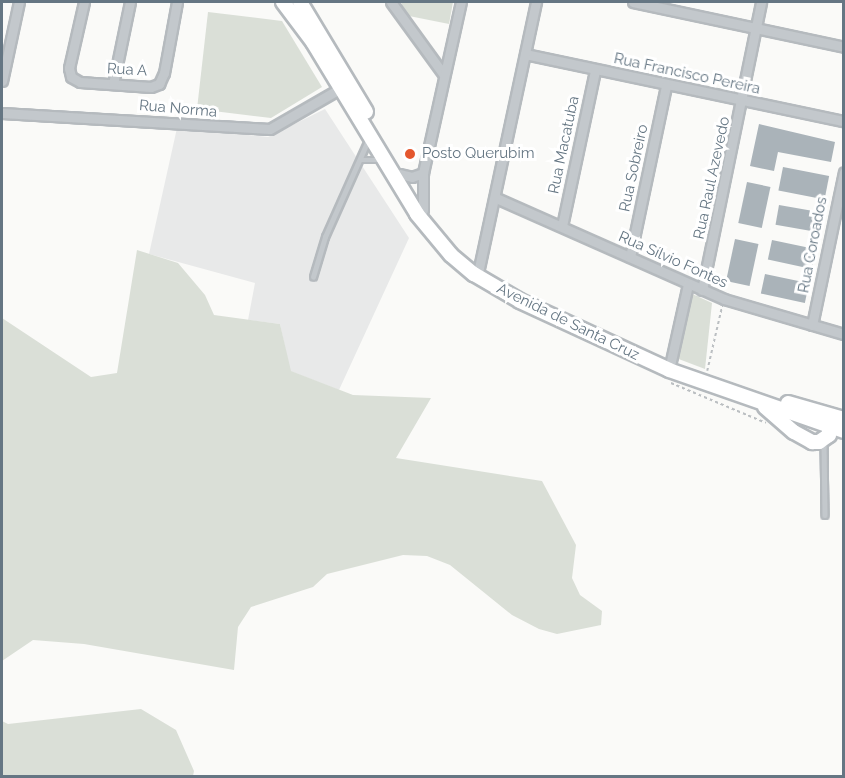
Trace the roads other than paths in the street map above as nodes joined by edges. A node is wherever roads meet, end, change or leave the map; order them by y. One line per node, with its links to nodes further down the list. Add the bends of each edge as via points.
1 (19, 2): 17 (street)
2 (84, 2): 18 (street, Rua A, via 68,71 73,80)
3 (130, 2): 18 (street)
4 (177, 2): 18 (street, Rua A, via 159,84)
5 (283, 2): 20 (main road, Avenida de Santa Cruz)
6 (300, 2): 29 (main road, Avenida de Santa Cruz)
7 (391, 2): 16 (street)
8 (461, 2): 16 (street)
9 (536, 2): 14 (street)
10 (633, 2): 12 (street)
11 (761, 2): 12 (street, Rua Raul Azevedo)
12 (755, 28): 13 (street); 21 (street, Rua Raul Azevedo)
13 (843, 47)
14 (525, 54): 15 (street, Rua Francisco Pereira); 30 (street)
15 (595, 71): 19 (street, Rua Francisco Pereira); 32 (street, Rua Macatuba)
16 (444, 75): 28 (street)
17 (2, 77)
18 (112, 84)
19 (666, 86): 21 (street, Rua Francisco Pereira); 33 (street, Rua Sobreiro)
20 (341, 88): 22 (street, Rua Norma, via 270,129); 24 (main road, Avenida de Santa Cruz)
21 (744, 102): 23 (street, Rua Francisco Pereira); 37 (street, Rua Raul Azevedo)
22 (2, 116)
23 (843, 121)
24 (369, 136): 25 (lane); 26 (main road, Avenida de Santa Cruz)
25 (361, 160): 26 (lane); 35 (lane, via 325,237)
26 (383, 160): 40 (main road, Avenida de Santa Cruz, via 431,232 474,274 520,301)
27 (843, 171): 38 (street, Rua Coroados)
28 (423, 173): 29 (street, via 412,177); 31 (street)
29 (400, 174): 31 (main road, Avenida de Santa Cruz)
30 (496, 198): 32 (street, Rua Sílvio Fontes); 34 (street)
31 (423, 210): 34 (main road, Avenida de Santa Cruz)
32 (562, 226): 33 (street, Rua Sílvio Fontes)
33 (630, 257): 36 (street, Rua Sílvio Fontes)
34 (479, 268): 40 (main road, Avenida de Santa Cruz)
35 (313, 277)
36 (688, 284): 37 (street, Rua Sílvio Fontes); 40 (street)
37 (702, 290): 38 (street, Rua Sílvio Fontes)
38 (812, 325): 39 (street, Rua Sílvio Fontes)
39 (843, 334)
40 (669, 371): 41 (main road, Avenida de Santa Cruz); 42 (main road, Avenida de Santa Cruz, via 706,376 824,413)
41 (753, 400): 42 (main road, Avenida de Santa Cruz); 43 (main road, via 802,438)
42 (839, 426): 43 (main road)
43 (825, 440): 44 (lane)
44 (825, 515)

